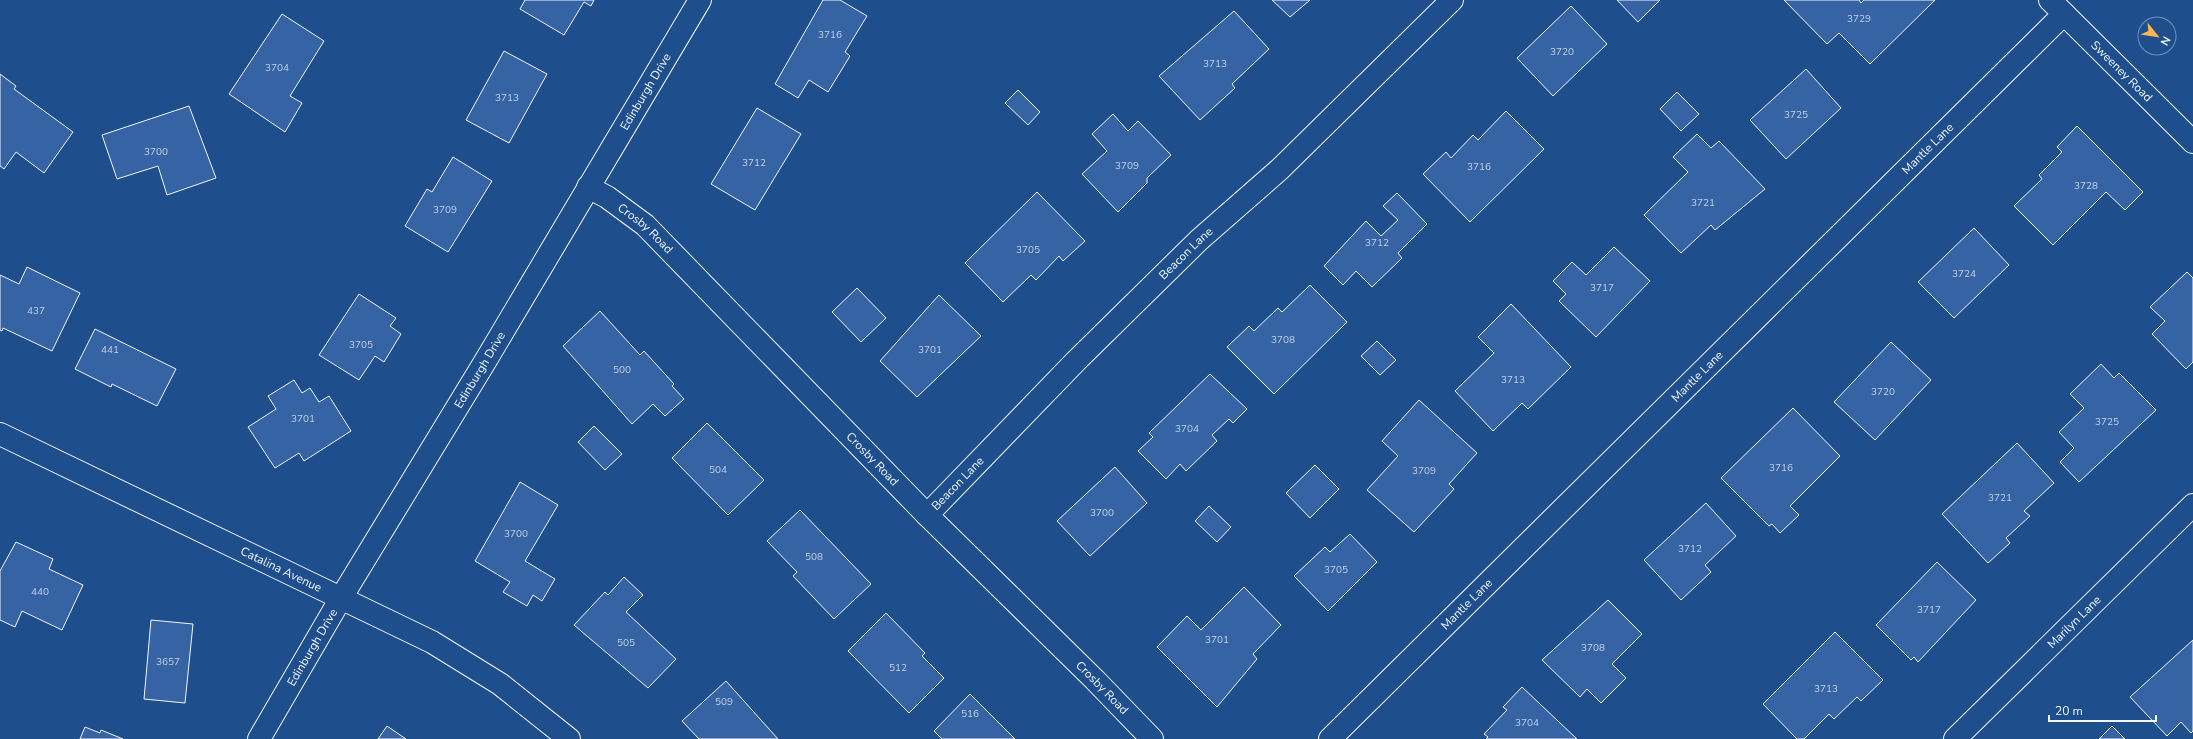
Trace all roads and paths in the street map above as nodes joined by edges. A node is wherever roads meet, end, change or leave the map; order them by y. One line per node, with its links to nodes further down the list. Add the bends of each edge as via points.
1 (700, 0): 5 (street, Edinburgh Drive)
2 (1452, 0): 8 (street, Beacon Lane, via 1280,169 1199,240 1098,339)
3 (2057, 7): 4 (street, Sweeney Road); 13 (street, Mantle Lane)
4 (2193, 142)
5 (588, 187): 8 (street, Crosby Road, via 607,197 645,225); 9 (street, Edinburgh Drive)
6 (0, 434): 9 (street, Catalina Avenue)
7 (2193, 505): 14 (street, Marilyn Lane)
8 (927, 515): 12 (street, Crosby Road)
9 (341, 598): 10 (street, Edinburgh Drive); 11 (street, Catalina Avenue, via 432,642 500,684)
10 (259, 739)
11 (570, 739)
12 (1152, 739)
13 (1330, 739)
14 (1955, 739)

